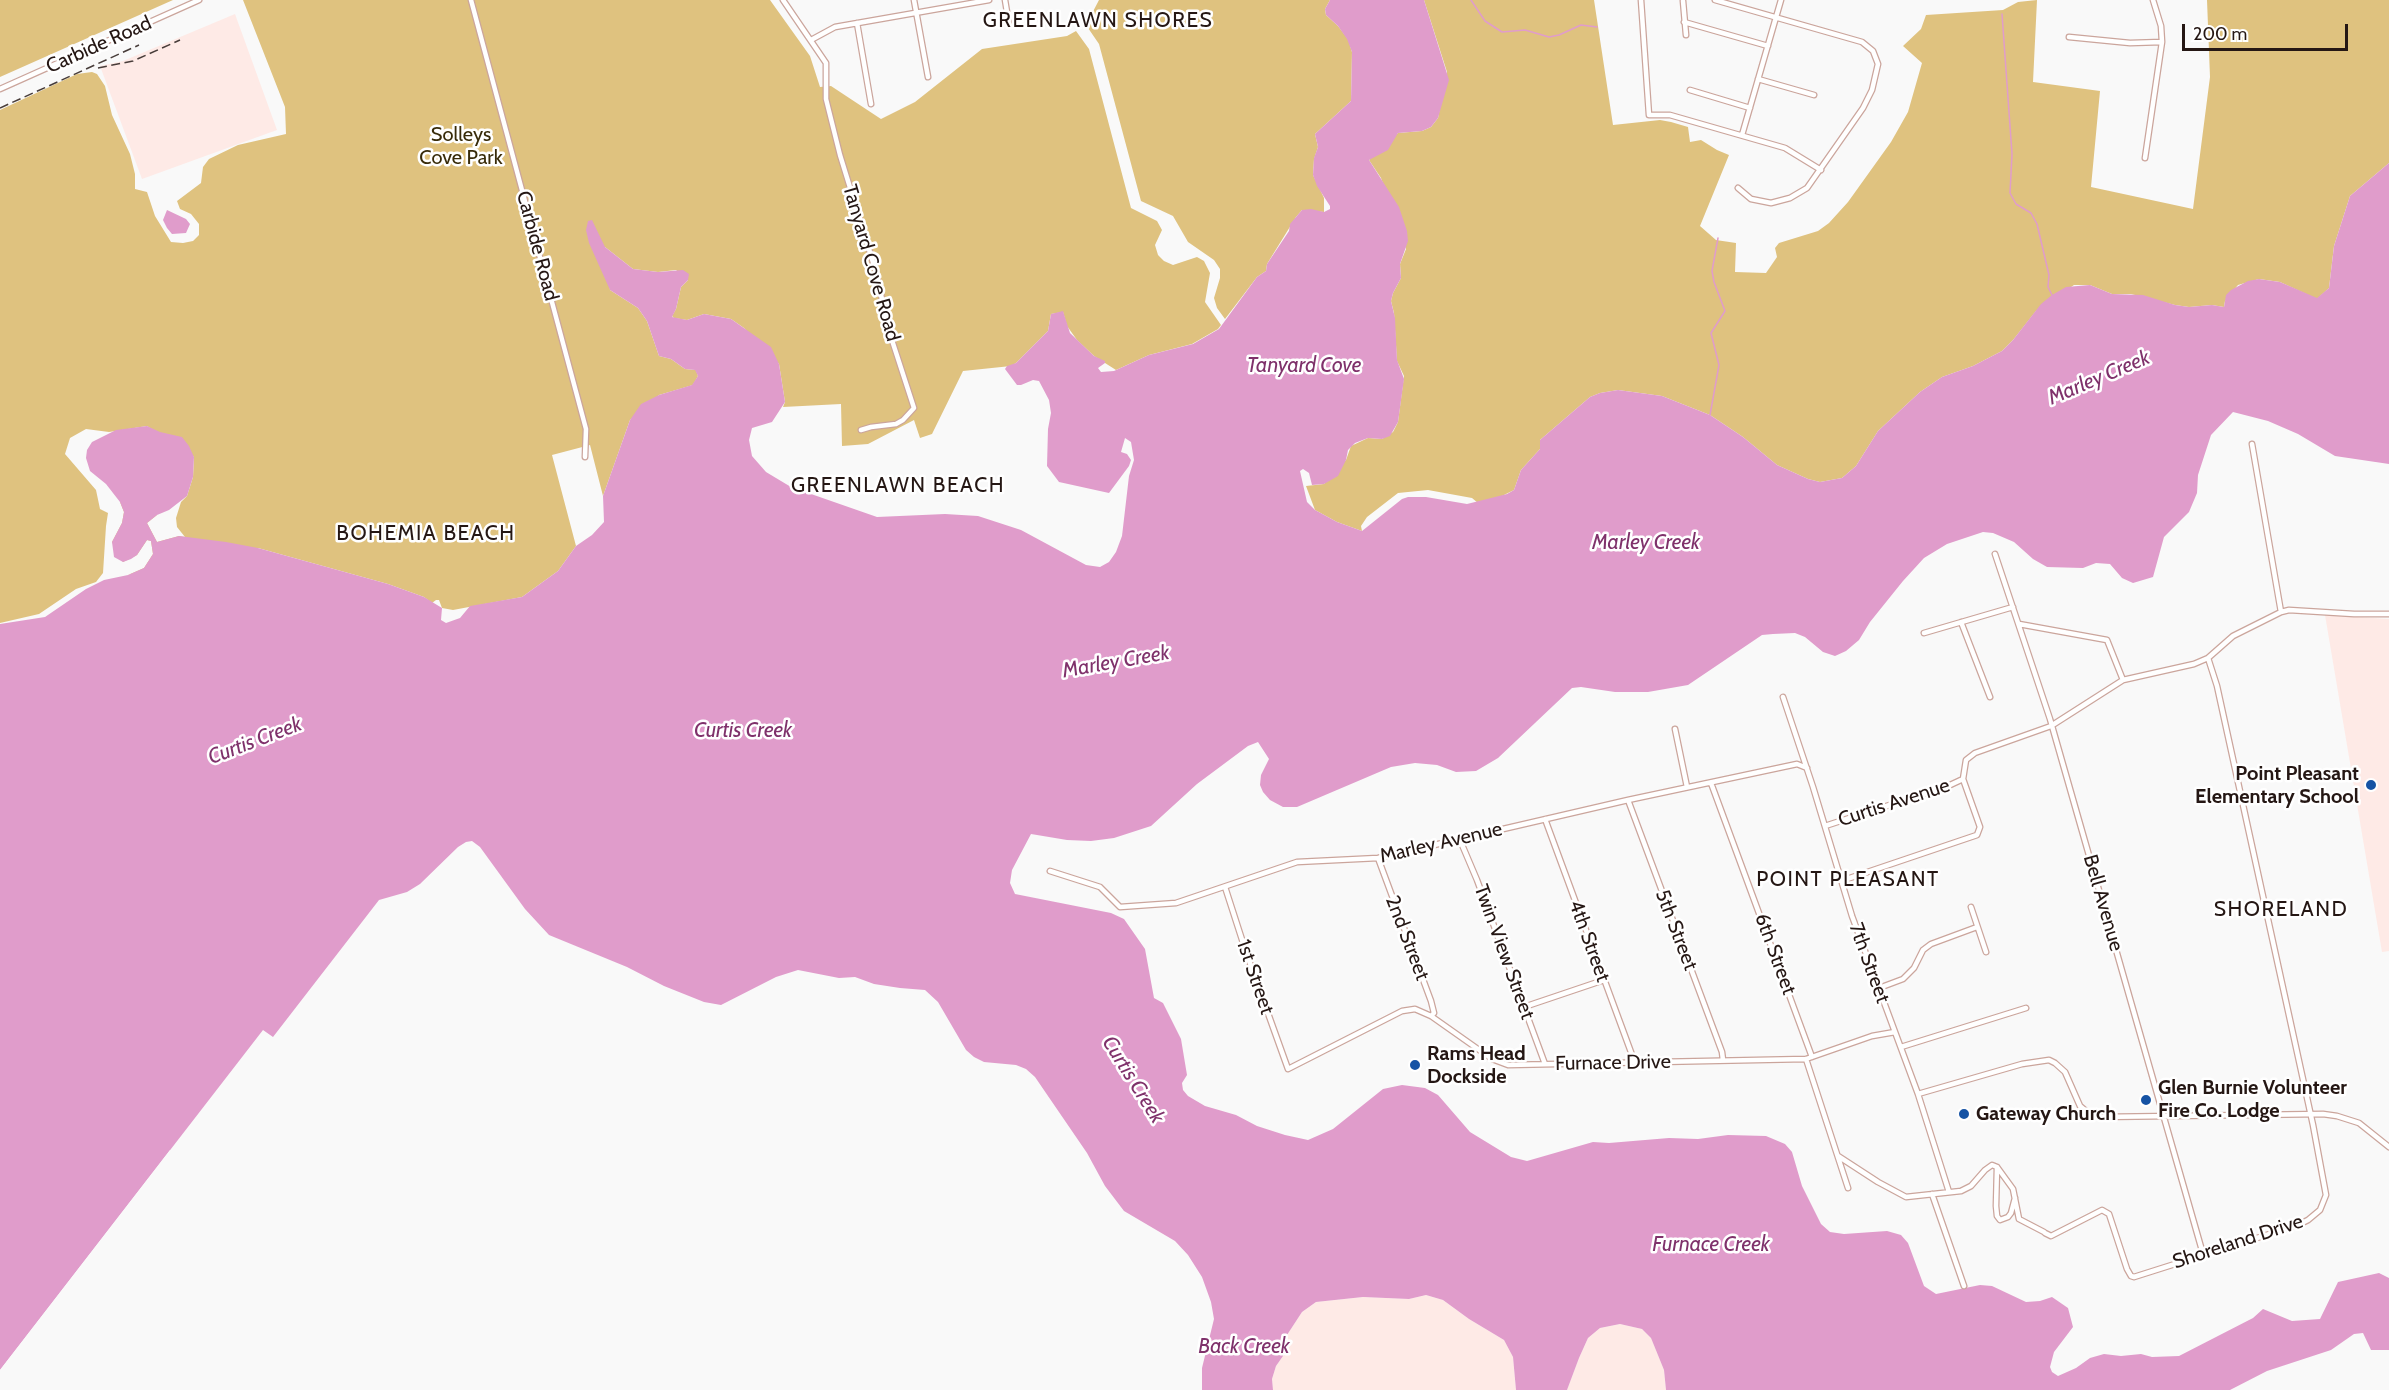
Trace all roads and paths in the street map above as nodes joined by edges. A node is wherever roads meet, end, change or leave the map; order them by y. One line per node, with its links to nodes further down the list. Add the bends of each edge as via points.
1 (199, 0): 26 (street, Carbide Road)
2 (471, 0): 37 (street, Carbide Road, via 586,429)
3 (783, 0): 21 (street)
4 (914, 0): 14 (street)
5 (989, 0): 14 (street)
6 (1005, 0): 18 (street)
7 (1641, 0): 31 (street, via 1649,115 1670,115)
8 (1715, 0): 13 (street)
9 (1738, 0): 13 (street)
10 (1781, 0): 15 (street)
11 (2153, 0): 22 (street)
12 (1683, 1): 16 (street)
13 (1737, 6): 15 (street)
14 (916, 13): 17 (street); 24 (street)
15 (1776, 17): 23 (street); 33 (street, via 1862,42 1877,59 1878,73 1868,99)
16 (1684, 22): 19 (street); 23 (street)
17 (857, 23): 21 (street, via 827,29); 29 (street)
18 (1009, 24)
19 (1686, 34)
20 (2069, 37): 22 (street)
21 (811, 40): 35 (street, Tanyard Cove Road, via 823,58 826,99 840,155 914,408 896,424)
22 (2162, 42): 32 (street)
23 (1768, 46): 25 (street)
24 (928, 77)
25 (1758, 80): 28 (street); 30 (street)
26 (0, 89)
27 (1690, 90): 30 (street)
28 (1814, 95)
29 (871, 104)
30 (1750, 108): 31 (street)
31 (1743, 135): 33 (street, via 1790,149)
32 (2145, 158)
33 (1821, 170): 34 (street, via 1802,192 1778,202 1757,201)
34 (1738, 188)
35 (861, 430)
36 (2252, 444): 40 (street)
37 (585, 457)
38 (1995, 554): 39 (street, Bell Avenue)
39 (2013, 607): 42 (street); 43 (street, Bell Avenue)
40 (2281, 612): 41 (street); 45 (street, via 2233,636)
41 (2389, 614)
42 (1961, 622): 44 (street); 47 (street)
43 (2019, 624): 46 (street, via 2107,640); 49 (street, Bell Avenue)
44 (1924, 633)
45 (2208, 658): 46 (street); 79 (street, Shoreland Drive)
46 (2123, 680): 49 (street)
47 (1989, 697)
48 (1783, 698): 51 (street, 7th Street)
49 (2051, 726): 52 (street, via 1975,753 1966,760); 80 (street, Bell Avenue)
50 (1675, 729): 54 (street)
51 (1807, 768): 53 (street, Marley Avenue, via 1797,764); 57 (street, 7th Street)
52 (1963, 779): 57 (street, Curtis Avenue); 61 (street, via 1980,827 1977,835)
53 (1711, 783): 54 (street, Marley Avenue); 73 (street, 6th Street)
54 (1687, 788): 55 (street, Marley Avenue)
55 (1628, 800): 56 (street, Marley Avenue); 74 (street, 5th Street)
56 (1545, 819): 58 (street, Marley Avenue); 66 (street, 4th Street)
57 (1825, 826): 61 (street, 7th Street)
58 (1460, 840): 59 (street, Marley Avenue); 68 (street, Twin View Street)
59 (1378, 858): 62 (street, Marley Avenue, via 1307,860); 70 (street, 2nd Street, via 1431,1001)
60 (1050, 871): 62 (street, Marley Avenue, via 1100,887 1120,907 1176,903)
61 (1841, 881): 67 (street, 7th Street)
62 (1225, 887): 77 (street, 1st Street)
63 (1971, 907): 64 (street)
64 (1977, 927): 65 (street); 67 (street, via 1931,944 1904,979)
65 (1986, 951)
66 (1604, 980): 68 (street); 75 (street, 4th Street)
67 (1878, 988): 71 (street, 7th Street)
68 (1524, 1007): 76 (street, Twin View Street)
69 (2026, 1008): 72 (street)
70 (1431, 1016): 76 (street, Furnace Drive, via 1492,1059 1508,1065); 77 (street, Furnace Drive, via 1415,1009 1402,1011)
71 (1895, 1032): 72 (street, 7th Street); 73 (street, Furnace Drive)
72 (1901, 1047): 78 (street, 7th Street)
73 (1809, 1058): 74 (street, Furnace Drive); 82 (street, 6th Street)
74 (1723, 1060): 75 (street, Furnace Drive)
75 (1635, 1063): 76 (street, Furnace Drive)
76 (1545, 1064)
77 (1286, 1067)
78 (1918, 1094): 80 (street, via 2049,1060 2065,1072 2076,1100 2086,1111 2099,1117); 85 (street, 7th Street)
79 (2310, 1114): 80 (street); 81 (street, via 2359,1123); 88 (street, Shoreland Drive, via 2326,1195 2320,1210 2298,1225)
80 (2163, 1117): 88 (street, Bell Avenue)
81 (2389, 1147)
82 (1838, 1156): 84 (street, 6th Street); 86 (street, via 1898,1194)
83 (1997, 1167): 85 (street, via 1992,1165 1985,1170 1971,1186); 87 (street); 87 (street, via 1996,1206 2000,1220 2011,1213)
84 (1848, 1188)
85 (1949, 1192): 86 (street)
86 (1932, 1194): 89 (street)
87 (2015, 1198): 88 (street, Shoreland Drive, via 2019,1219 2051,1236 2102,1210 2109,1214 2132,1276)
88 (2204, 1254)
89 (1964, 1286)

